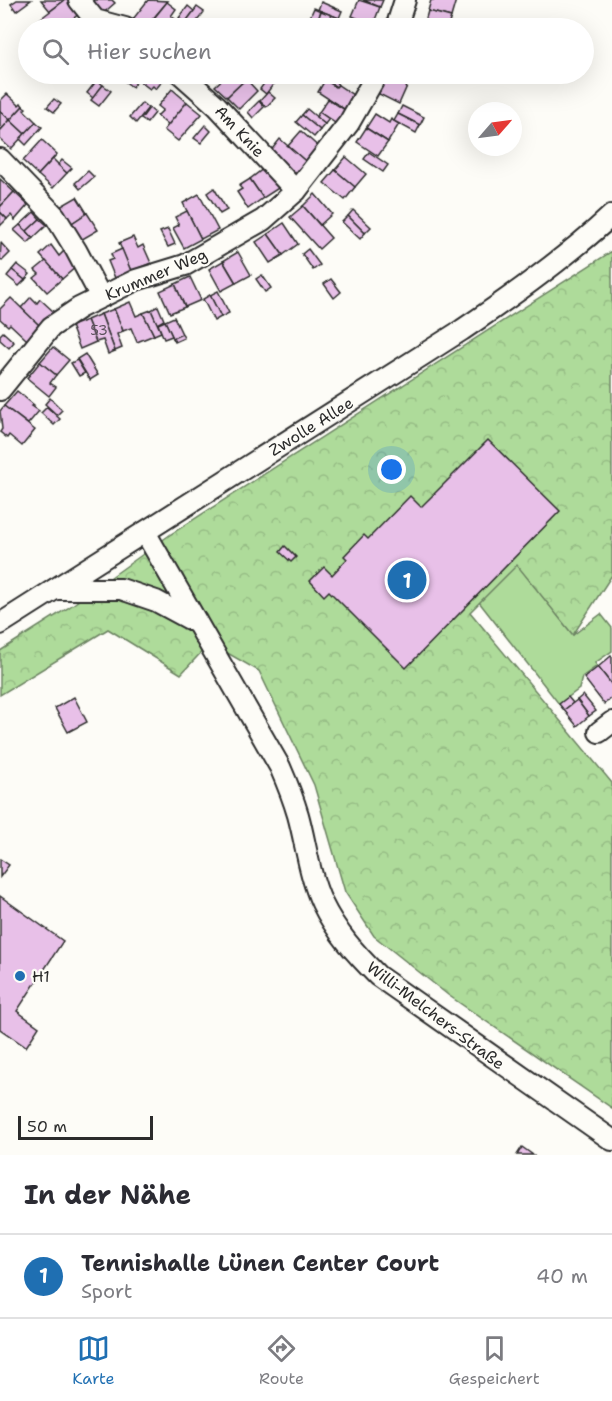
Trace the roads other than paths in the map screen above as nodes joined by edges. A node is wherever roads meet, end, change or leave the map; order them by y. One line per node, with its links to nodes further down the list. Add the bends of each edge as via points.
1 (79, 0): 3 (street)
2 (405, 0): 4 (street)
3 (93, 18)
4 (399, 18)
5 (192, 84): 8 (street, Am Knie)
6 (371, 84): 8 (street, Krummer Weg, via 349,123)
7 (0, 159): 10 (street, via 55,216)
8 (296, 191): 10 (street, Krummer Weg, via 262,220 226,243 185,265 136,280)
9 (612, 215): 12 (street, Zwolle Allee, via 509,298)
10 (101, 297): 11 (street, Krummer Weg, via 51,327)
11 (0, 390)
12 (145, 532): 13 (street, Zwolle Allee); 14 (street, Willi-Melchers-Straße)
13 (55, 589): 14 (street, via 121,590 156,601); 15 (street, Zwolle Allee)
14 (195, 622): 16 (street, Willi-Melchers-Straße, via 280,767 298,815 322,903 351,948 386,982)
15 (0, 624)
16 (612, 1140)

